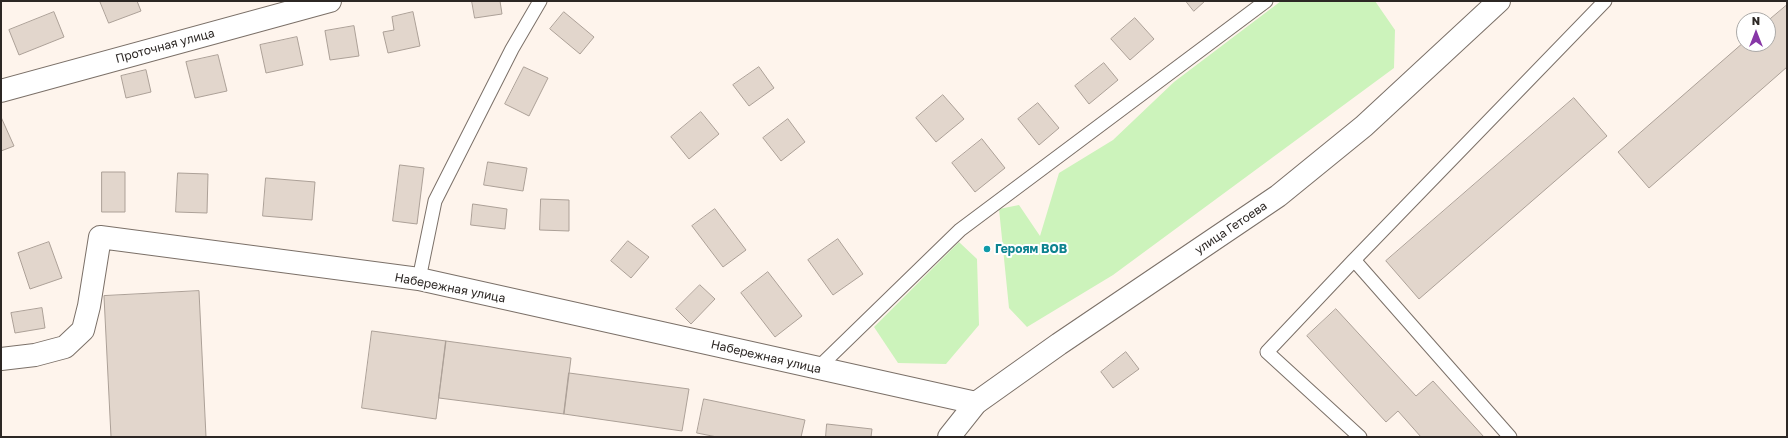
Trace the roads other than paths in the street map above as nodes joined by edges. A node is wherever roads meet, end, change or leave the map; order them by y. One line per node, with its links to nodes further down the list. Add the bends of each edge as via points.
1 (330, 1): 6 (street, Проточная улица)
2 (540, 1): 8 (lane, via 512,49 435,201)
3 (1266, 1): 10 (lane, via 960,230)
4 (1499, 1): 11 (street, улица Гетоева, via 1364,126 1278,196)
5 (1604, 1): 7 (lane)
6 (1, 91)
7 (1354, 260): 13 (lane, via 1266,352); 14 (lane)
8 (419, 279): 9 (street, Набережная улица, via 100,237 83,330 65,347 35,355); 10 (street, Набережная улица)
9 (1, 359)
10 (818, 368): 11 (street, Набережная улица)
11 (976, 403): 12 (street, улица Гетоева)
12 (950, 437)
13 (1360, 437)
14 (1510, 437)

